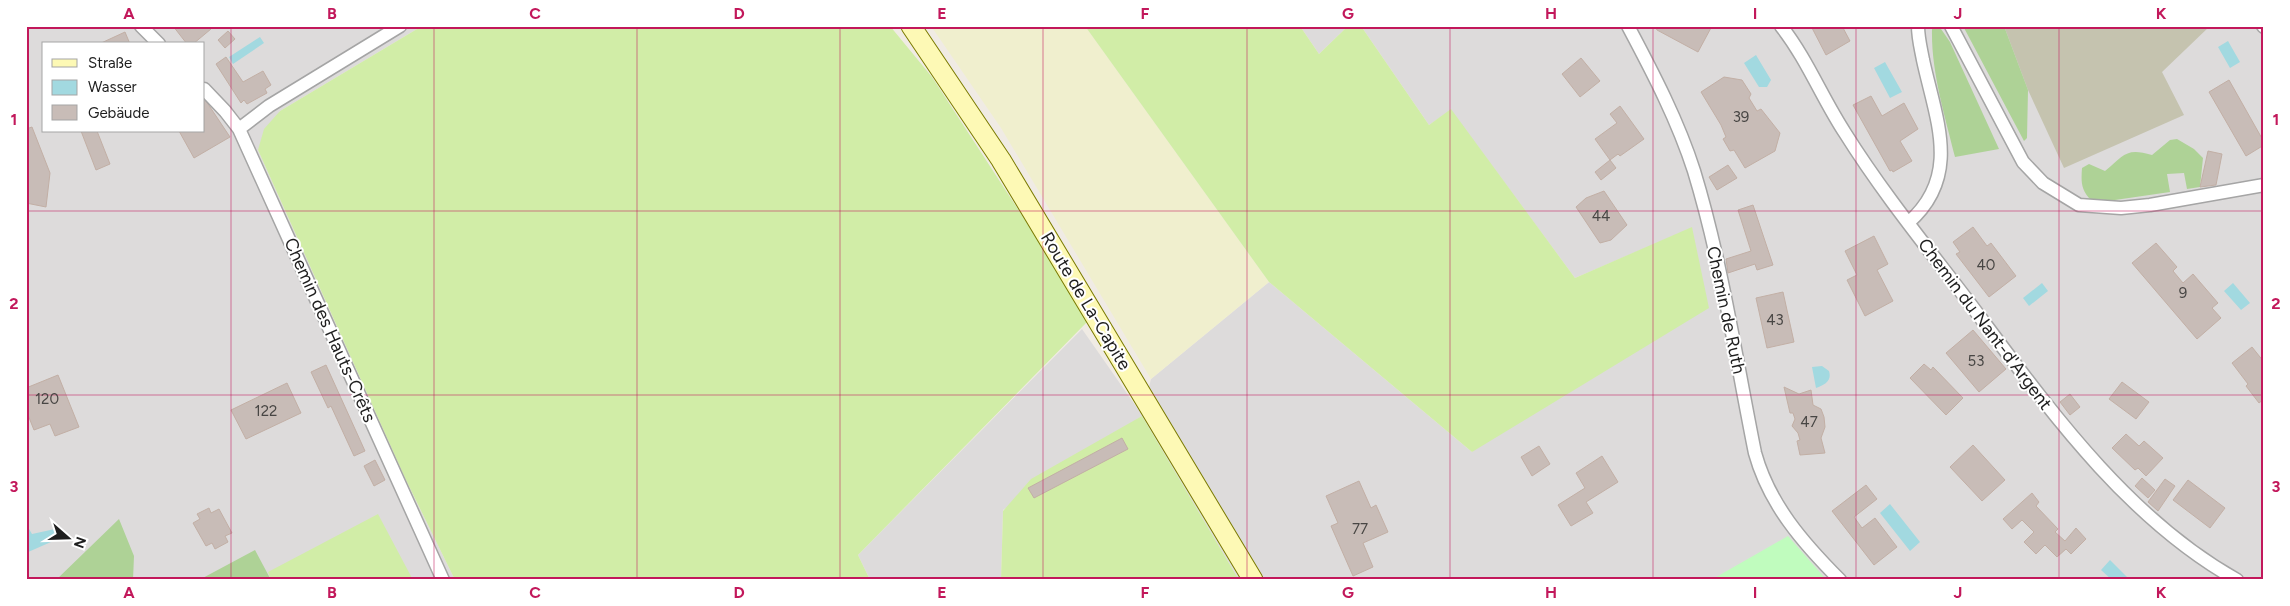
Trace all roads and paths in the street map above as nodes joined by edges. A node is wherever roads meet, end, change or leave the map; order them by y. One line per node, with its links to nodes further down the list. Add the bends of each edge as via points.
1 (141, 26): 8 (street)
2 (400, 26): 10 (street, via 269,106)
3 (911, 26): 14 (street, Route de La-Capite, via 1001,160)
4 (1628, 26): 15 (street, Chemin de Ruth, via 1666,100 1694,170 1762,479 1801,539)
5 (1781, 26): 12 (street, Chemin du Nant-d'Argent, via 1803,58 1845,134)
6 (1918, 26): 12 (street, via 1942,150 1936,188 1922,210)
7 (1951, 26): 11 (street, via 2023,162 2043,183 2080,205 2121,208 2150,205)
8 (157, 42)
9 (205, 90): 10 (street, Chemin des Hauts-Crêts)
10 (239, 129): 13 (street, Chemin des Hauts-Crêts)
11 (2264, 185)
12 (1908, 223): 16 (street, Chemin du Nant-d'Argent, via 2048,407 2094,461 2142,509 2188,548)
13 (442, 580)
14 (1253, 580)
15 (1840, 580)
16 (2237, 580)

